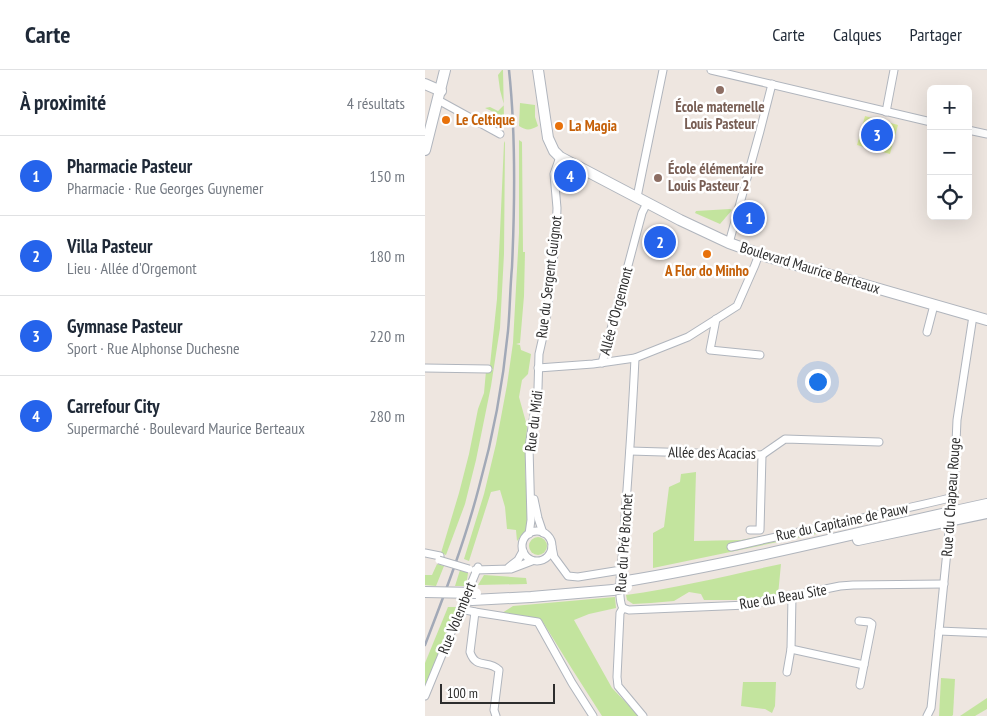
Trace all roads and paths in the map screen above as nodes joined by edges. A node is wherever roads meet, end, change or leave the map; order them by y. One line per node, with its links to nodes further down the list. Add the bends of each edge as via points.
1 (445, 70): 9 (main road)
2 (539, 70): 16 (main road, via 548,138)
3 (663, 70): 17 (street)
4 (711, 70): 6 (street)
5 (894, 70): 10 (street)
6 (722, 71): 8 (street)
7 (425, 84): 9 (main road)
8 (772, 84): 10 (street); 19 (street)
9 (439, 96): 13 (street); 15 (main road)
10 (886, 112): 11 (street)
11 (927, 121)
12 (972, 131): 14 (street)
13 (499, 134)
14 (987, 134)
15 (425, 150)
16 (560, 157): 17 (main road, Boulevard Maurice Berteaux); 30 (street, Rue du Sergent Guignot, via 554,174 557,237)
17 (637, 197): 18 (main road, Boulevard Maurice Berteaux)
18 (647, 202): 19 (main road, Boulevard Maurice Berteaux); 28 (street, Allée d'Orgemont)
19 (729, 243): 20 (main road, Boulevard Maurice Berteaux)
20 (759, 254): 21 (main road, Boulevard Maurice Berteaux); 23 (street, via 737,306)
21 (934, 305): 22 (main road, Boulevard Maurice Berteaux); 25 (street)
22 (973, 316): 24 (main road, Boulevard Maurice Berteaux); 36 (street, Rue du Chapeau Rouge, via 957,420)
23 (716, 319): 26 (street, via 710,350); 27 (street, via 688,337)
24 (987, 320)
25 (927, 332)
26 (760, 355)
27 (635, 358): 28 (street); 33 (street, Rue du Pré Brochet)
28 (602, 363): 30 (street)
29 (425, 368): 31 (street)
30 (538, 368): 35 (street, Rue du Midi, via 529,447)
31 (488, 369)
32 (879, 442): 34 (street, Allée des Acacias, via 785,439)
33 (630, 452): 34 (street, Allée des Acacias); 50 (street, Rue du Pré Brochet)
34 (762, 455): 40 (street, via 759,530)
35 (530, 474): 41 (street, Rue du Midi, via 537,518); 42 (street, Rue du Midi)
36 (954, 497): 39 (street, Rue du Chapeau Rouge); 44 (street, Rue du Capitaine de Pauw)
37 (987, 504): 39 (main road)
38 (987, 513): 39 (main road)
39 (952, 516): 51 (street, Rue du Chapeau Rouge); 52 (main road, via 678,579)
40 (750, 530)
41 (543, 533): 42 (street); 43 (street)
42 (529, 534): 45 (street, via 523,542)
43 (552, 546): 47 (street, via 544,560); 50 (street, via 554,557 568,576)
44 (731, 546)
45 (523, 551): 47 (street); 49 (street, via 518,560)
46 (425, 554): 48 (street, bridge)
47 (532, 560): 49 (street)
48 (476, 568): 49 (street); 58 (street, Rue Volembert)
49 (505, 570)
50 (621, 570): 52 (street, Rue du Pré Brochet)
51 (944, 584): 55 (street, Rue du Beau Site, via 840,586); 61 (street, Rue du Chapeau Rouge)
52 (620, 585): 54 (main road); 57 (street, Rue du Pré Brochet)
53 (425, 592): 54 (main road, bridge)
54 (474, 596): 56 (main road)
55 (792, 596): 57 (street, Rue du Beau Site, via 734,606); 63 (street)
56 (425, 599)
57 (623, 608): 70 (street, Rue du Pré Brochet, via 620,612 618,686)
58 (461, 609): 59 (street); 67 (street, Rue Volembert)
59 (475, 612): 68 (street, via 470,652 476,663 495,666 499,670); 69 (street, via 538,622)
60 (859, 621): 64 (street, via 872,624)
61 (939, 631): 62 (street); 71 (street, Rue du Chapeau Rouge, via 931,708)
62 (987, 633)
63 (791, 649): 64 (street); 65 (street)
64 (864, 665): 66 (street)
65 (787, 672)
66 (859, 685)
67 (425, 696)
68 (496, 716)
69 (593, 716)
70 (643, 716)
71 (927, 716)

